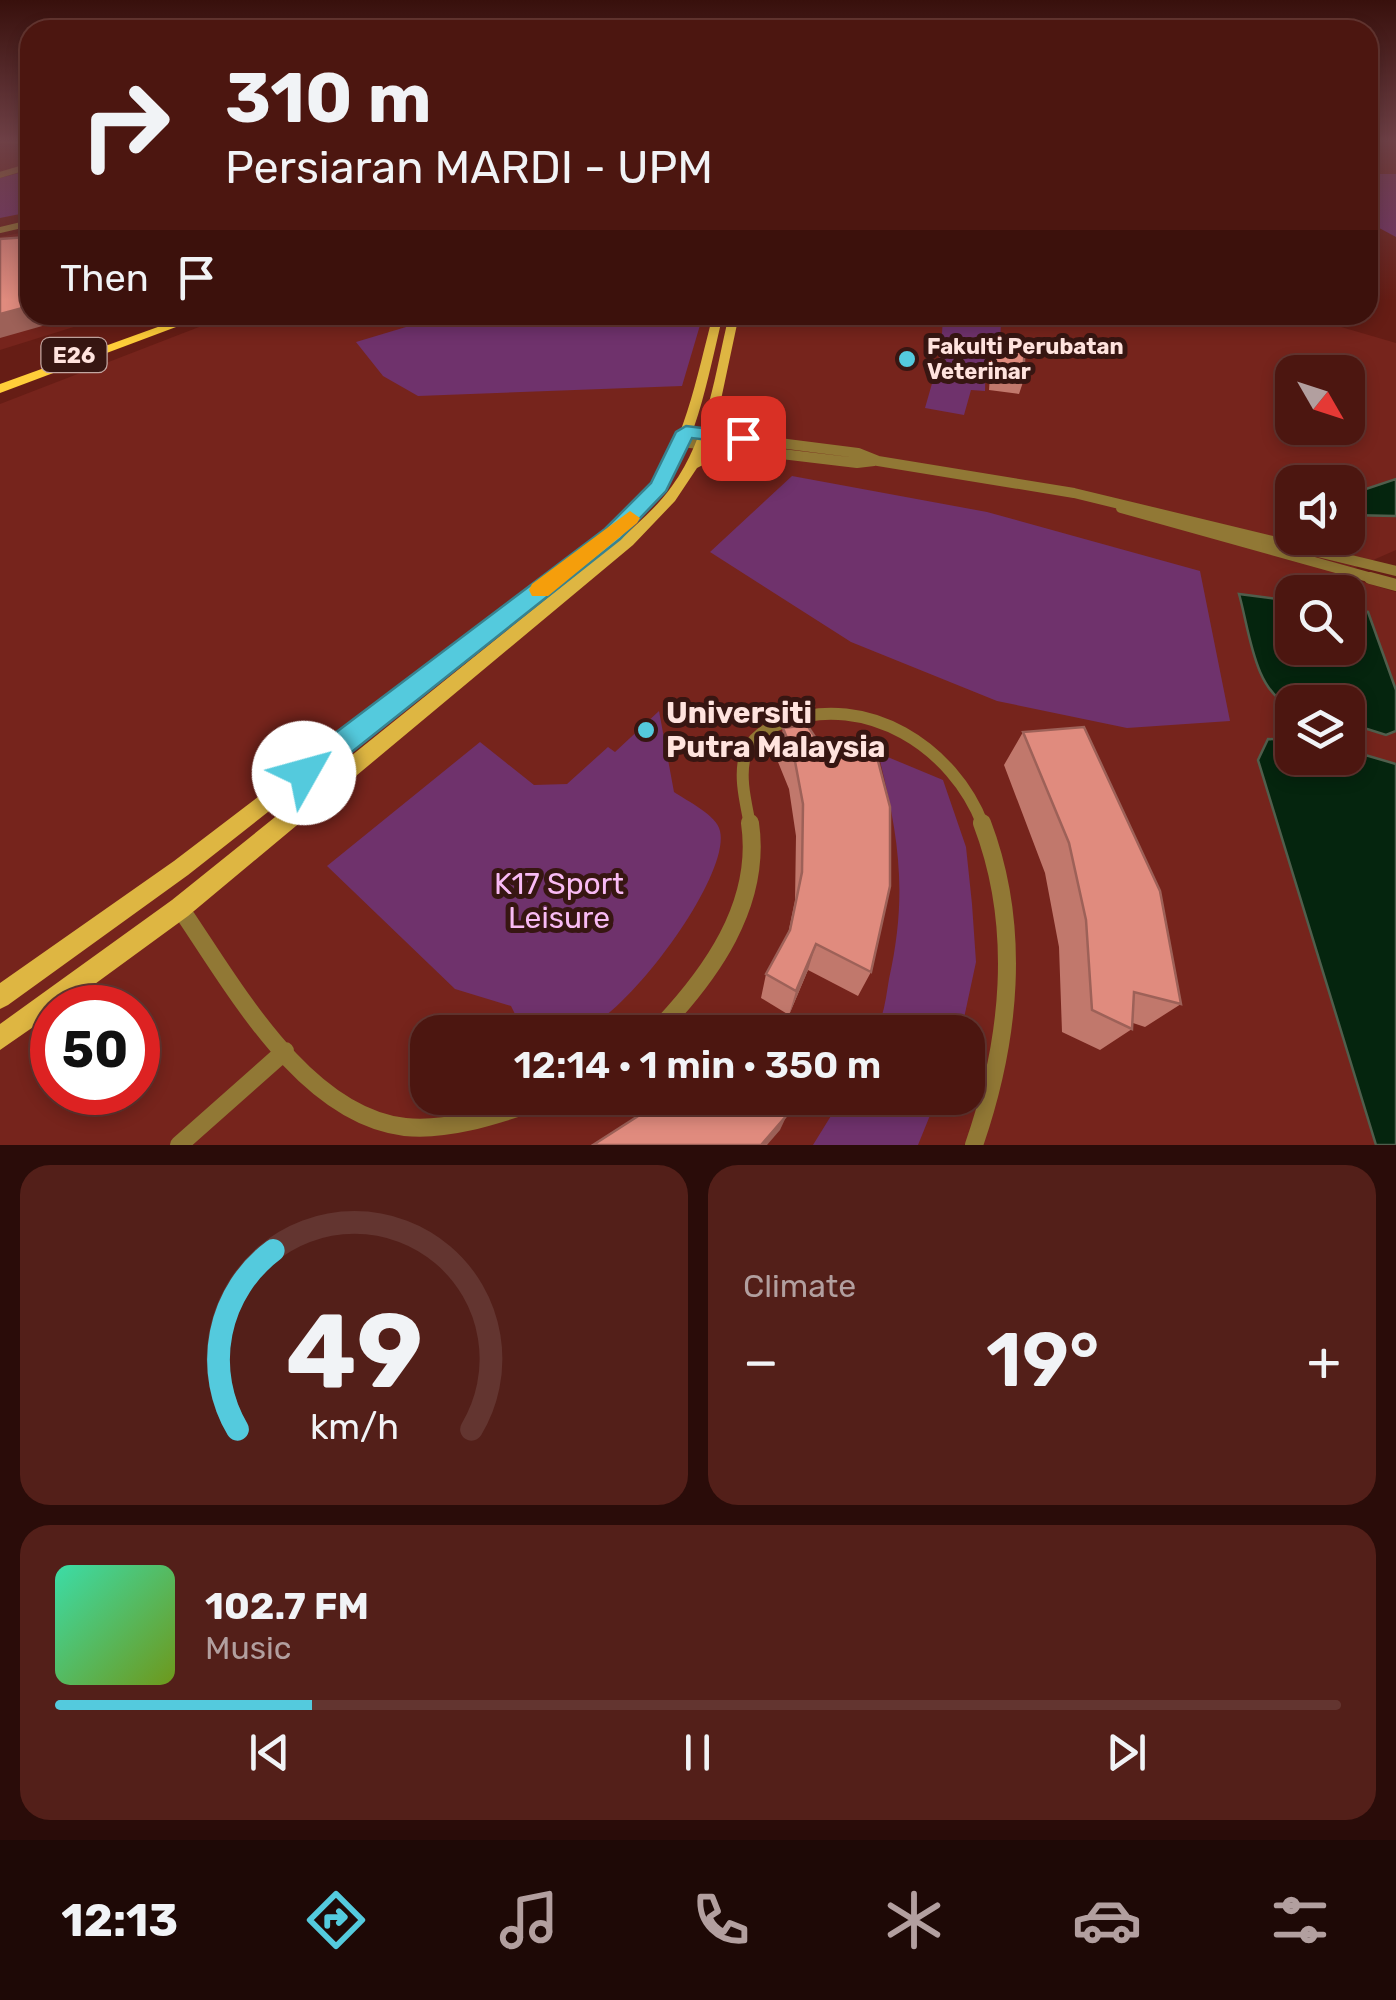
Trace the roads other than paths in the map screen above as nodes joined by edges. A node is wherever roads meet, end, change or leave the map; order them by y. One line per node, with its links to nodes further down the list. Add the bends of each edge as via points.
1 (155, 325): 7 (highway, E26)
2 (175, 325): 6 (highway, E26)
3 (187, 325): 6 (highway)
4 (716, 325): 10 (main road)
5 (732, 325): 9 (main road)
6 (107, 350): 8 (highway, E26)
7 (0, 381)
8 (0, 389)
9 (712, 408): 10 (main road); 11 (main road)
10 (693, 438): 11 (street); 12 (main road); 17 (main road, via 612,534 181,868)
11 (741, 444): 12 (main road); 13 (street, via 971,472)
12 (691, 466): 16 (main road, via 628,541)
13 (1089, 496): 14 (street); 15 (street)
14 (1396, 571)
15 (1396, 585)
16 (180, 908): 19 (main road); 20 (street)
17 (0, 997)
18 (671, 1015): 21 (street, via 706,977 742,907 752,849 742,761 752,742 804,715 858,713 884,720 952,772 987,834 1000,880 1008,931 1004,1046)
19 (0, 1038)
20 (285, 1051): 22 (street, via 336,1102 404,1127); 24 (street)
21 (985, 1109)
22 (493, 1115)
23 (983, 1115): 25 (street)
24 (178, 1145)
25 (974, 1145)

